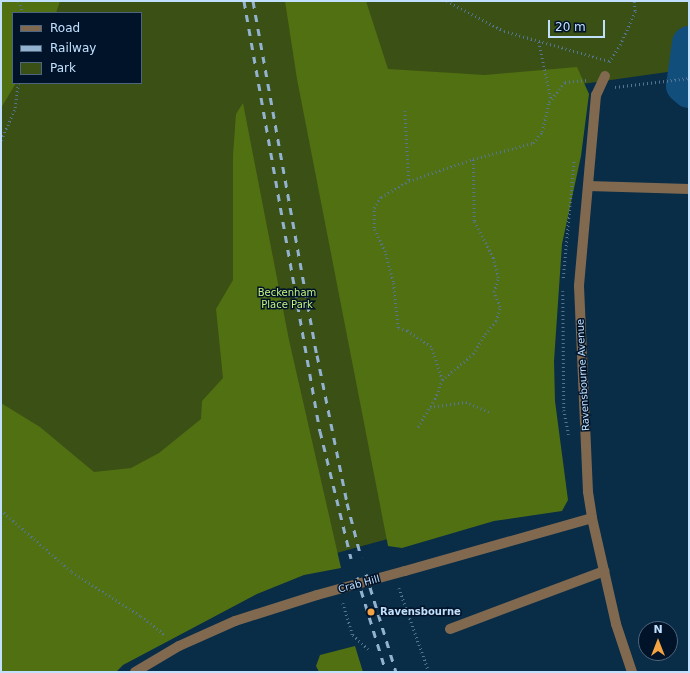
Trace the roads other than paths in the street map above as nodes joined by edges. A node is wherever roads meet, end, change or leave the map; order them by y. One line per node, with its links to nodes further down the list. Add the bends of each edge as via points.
1 (605, 76): 2 (street, Ravensbourne Avenue, via 596,95)
2 (588, 186): 3 (street); 4 (street, Ravensbourne Avenue, via 579,286)
3 (689, 189)
4 (592, 518): 5 (street, Ravensbourne Avenue); 7 (street, Crab Hill, bridge, via 317,595 235,621 179,646)
5 (604, 571): 6 (street); 8 (street, Ravensbourne Avenue, via 616,624)
6 (450, 629)
7 (135, 672)
8 (632, 672)

